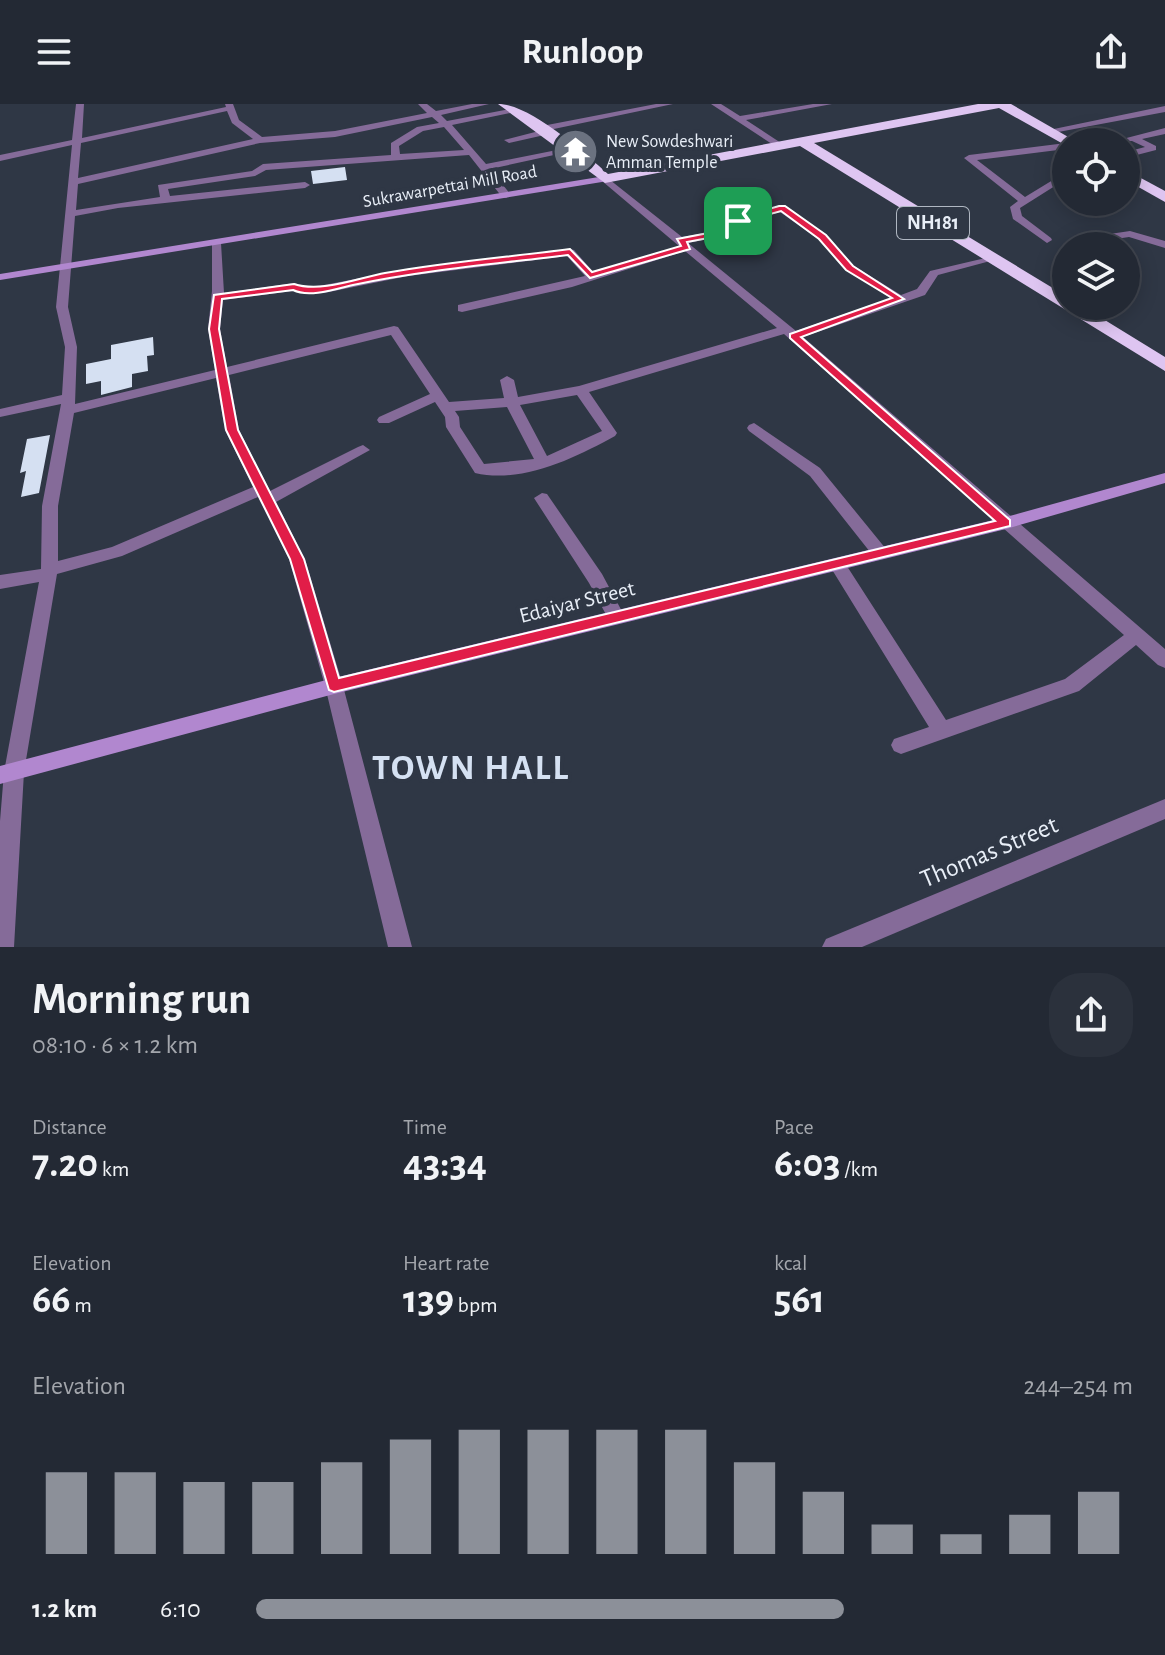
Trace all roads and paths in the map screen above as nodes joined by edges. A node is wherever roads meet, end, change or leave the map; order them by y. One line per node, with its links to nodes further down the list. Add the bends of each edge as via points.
1 (80, 104): 21 (street)
2 (422, 104): 11 (street)
3 (485, 104): 11 (street)
4 (669, 104): 15 (street)
5 (715, 104): 12 (street)
6 (828, 104): 12 (street)
7 (1000, 104): 16 (highway); 22 (highway, Sukrawarpettai Mill Road)
8 (230, 106): 19 (street, via 235,121); 21 (street)
9 (508, 107): 13 (street); 15 (highway)
10 (1165, 109): 14 (street)
11 (436, 114): 13 (street); 19 (street, via 335,134)
12 (738, 119): 24 (street)
13 (445, 123): 30 (street); 32 (street, via 420,129 394,145)
14 (1064, 128)
15 (544, 130): 20 (street); 28 (highway)
16 (1052, 130)
17 (1165, 131): 18 (street)
18 (1140, 136)
19 (260, 140): 37 (street)
20 (509, 140)
21 (79, 141): 34 (street); 37 (street)
22 (801, 141): 24 (highway, Sukrawarpettai Mill Road); 51 (highway, NH181)
23 (1140, 142): 27 (street)
24 (778, 145): 36 (highway, Sukrawarpettai Mill Road)
25 (957, 146): 33 (street)
26 (1052, 146): 33 (street)
27 (1153, 148): 29 (street); 31 (street)
28 (572, 150): 35 (street); 36 (highway)
29 (1140, 151)
30 (471, 152): 32 (street); 35 (street)
31 (1165, 154)
32 (396, 156): 43 (street, via 260,164 255,173 162,187)
33 (974, 156): 44 (street, via 970,161)
34 (0, 158)
35 (483, 167): 41 (street)
36 (605, 179): 41 (street, Sukrawarpettai Mill Road); 49 (street)
37 (74, 182): 45 (street)
38 (1140, 182): 42 (highway)
39 (1052, 184): 44 (street)
40 (305, 185): 43 (street)
41 (506, 195): 48 (street, Sukrawarpettai Mill Road)
42 (1165, 197)
43 (166, 199): 45 (street)
44 (1024, 201): 47 (street, via 1015,207 1017,217)
45 (70, 214): 52 (street)
46 (1140, 237): 50 (street)
47 (1047, 240)
48 (216, 243): 52 (street, Sukrawarpettai Mill Road); 56 (street)
49 (684, 244): 53 (street); 57 (street, via 732,231 738,221 782,208 822,237 850,268); 60 (street)
50 (1165, 245)
51 (990, 258): 55 (highway, NH181); 57 (street, via 934,273 921,292)
52 (64, 267): 54 (street, Sukrawarpettai Mill Road); 67 (street, via 62,307 71,347)
53 (590, 275): 56 (street, via 570,252 337,286); 58 (street, via 568,285)
54 (0, 277)
55 (1052, 296)
56 (218, 297): 62 (street, via 214,329)
57 (900, 299): 60 (street)
58 (462, 308)
59 (1092, 320): 61 (highway, NH181)
60 (790, 333): 64 (street); 76 (street)
61 (1165, 365)
62 (220, 373): 65 (street, via 394,330); 67 (street); 74 (street, via 232,430)
63 (507, 380): 66 (street)
64 (581, 390): 66 (street); 72 (street, via 610,433)
65 (442, 402): 66 (street); 69 (street); 72 (street, via 480,469 509,471)
66 (512, 402): 72 (street)
67 (68, 404): 68 (street); 79 (street, via 50,506)
68 (0, 413)
69 (384, 420)
70 (754, 428): 77 (street, via 815,472)
71 (363, 450): 74 (street)
72 (543, 463)
73 (1165, 478): 76 (street, Edaiyar Street)
74 (262, 495): 79 (street); 84 (street, via 282,523 297,559)
75 (542, 498): 81 (street)
76 (1006, 523): 77 (street, Edaiyar Street); 82 (street)
77 (880, 553): 78 (street, Edaiyar Street)
78 (837, 564): 81 (street, Edaiyar Street); 85 (street)
79 (49, 572): 80 (street); 87 (street)
80 (0, 582)
81 (616, 617): 84 (street, Edaiyar Street)
82 (1136, 635): 83 (street); 85 (street, via 1072,685)
83 (1165, 660)
84 (334, 686): 87 (street, Edaiyar Street); 90 (street)
85 (942, 731): 86 (street)
86 (901, 745)
87 (7, 774): 89 (street)
88 (1165, 809): 91 (street, Thomas Street)
89 (2, 947)
90 (400, 947)
91 (834, 947)

